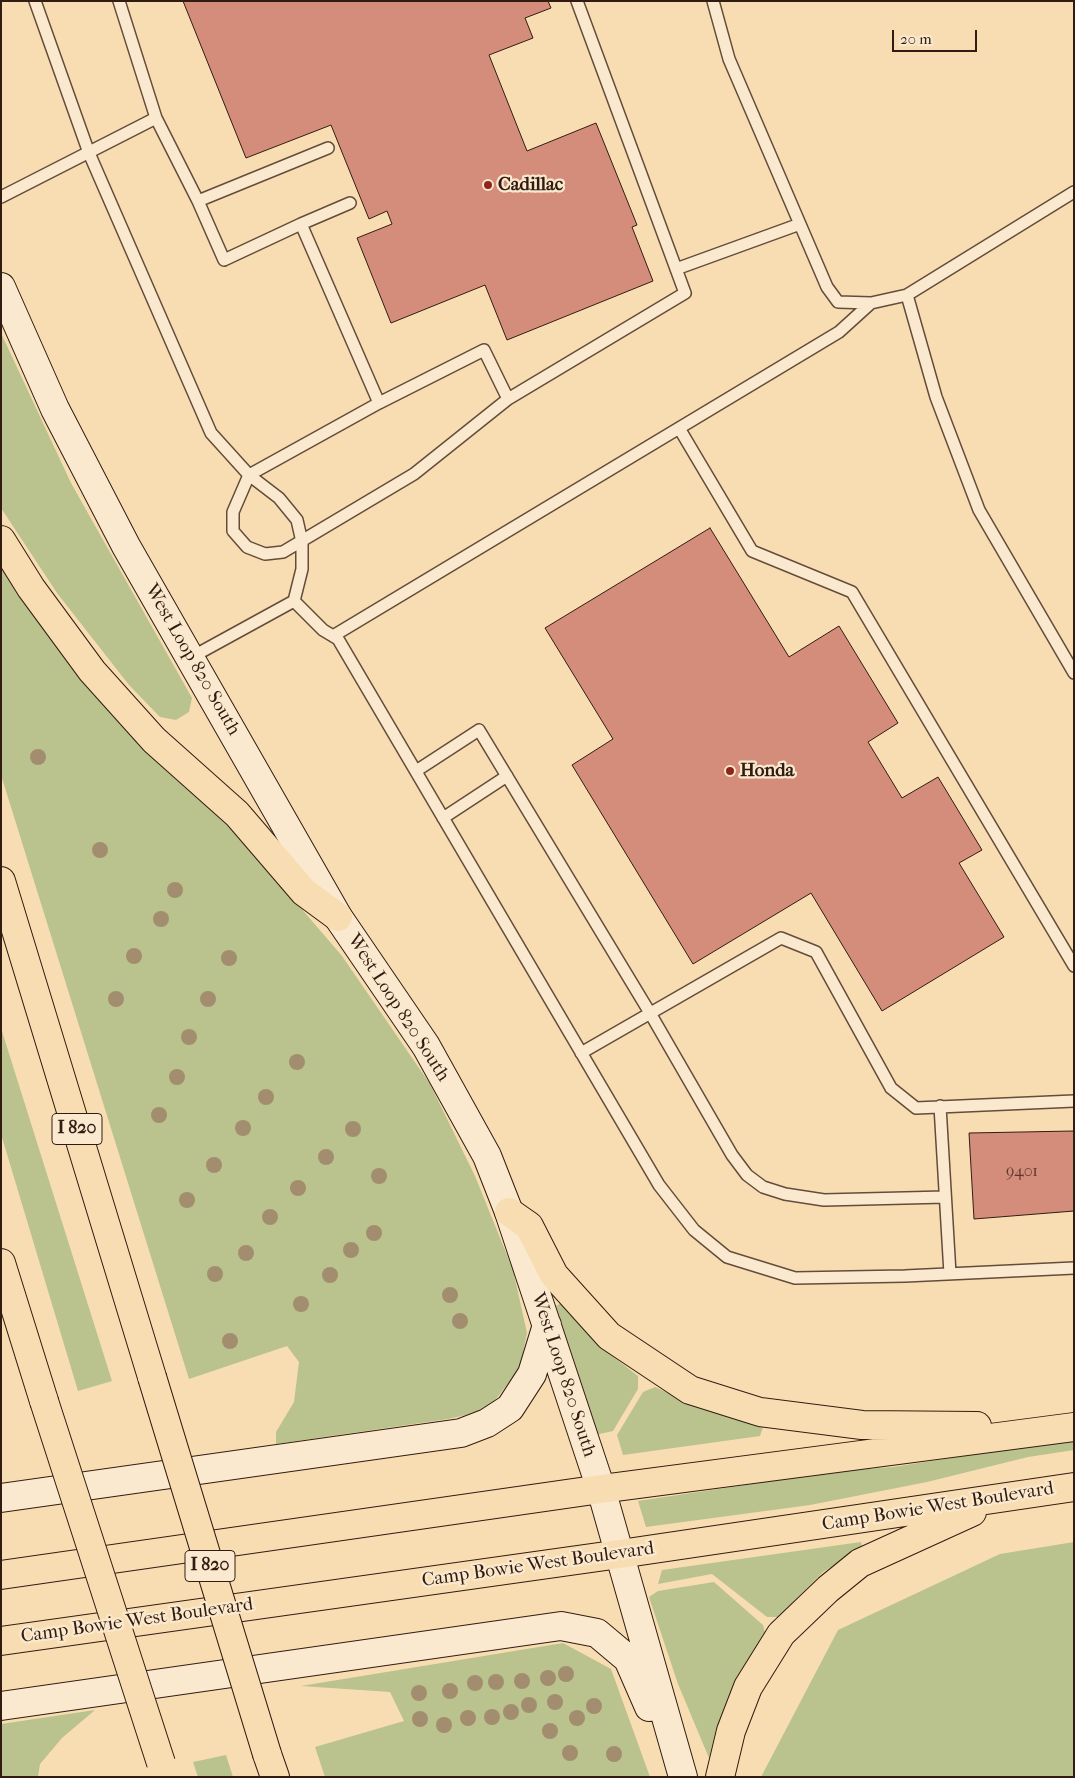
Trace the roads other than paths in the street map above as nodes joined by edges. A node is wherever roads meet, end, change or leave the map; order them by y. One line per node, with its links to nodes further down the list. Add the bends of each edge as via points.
1 (35, 1): 7 (lane)
2 (119, 1): 5 (lane)
3 (577, 1): 14 (lane)
4 (714, 1): 13 (lane, via 729,58)
5 (156, 118): 7 (lane); 10 (lane)
6 (328, 148): 10 (lane)
7 (89, 153): 9 (lane); 21 (lane, via 211,433)
8 (1074, 192): 16 (lane)
9 (1, 197)
10 (198, 201): 12 (lane, via 224,260)
11 (350, 203): 12 (lane)
12 (301, 224): 19 (lane)
13 (800, 224): 14 (lane); 17 (lane, via 827,287 838,302)
14 (676, 269): 18 (lane, via 685,293)
15 (1, 287): 26 (main road, West Loop 820 South, via 55,409 126,546)
16 (907, 295): 17 (lane); 27 (lane, via 936,397 979,510)
17 (871, 303): 20 (lane, via 839,332)
18 (508, 399): 19 (lane, via 484,350); 23 (lane, via 414,474)
19 (379, 404): 21 (lane)
20 (679, 428): 25 (lane); 33 (lane, via 752,552 852,592)
21 (249, 475): 23 (lane, via 279,498 297,520); 23 (lane, via 233,512 233,531 248,548 265,554 283,552)
22 (1, 540): 32 (main road, via 31,588 98,678 154,740 237,814 304,892)
23 (302, 542): 24 (lane, via 302,568)
24 (294, 602): 25 (lane); 26 (lane)
25 (333, 636): 28 (lane, via 338,639)
26 (190, 658): 32 (main road, West Loop 820 South)
27 (1074, 673)
28 (416, 772): 29 (lane, via 478,730); 30 (lane)
29 (506, 776): 30 (lane); 34 (lane)
30 (442, 818): 35 (lane)
31 (1, 881): 54 (main road, I 820, bridge)
32 (338, 918): 39 (main road, West Loop 820 South, via 426,1046 487,1156)
33 (1074, 966)
34 (650, 1013): 35 (lane); 37 (lane, via 781,938 816,952 891,1088 916,1108); 38 (lane, via 732,1155 763,1187 824,1200)
35 (581, 1053): 42 (lane, via 659,1184 694,1230 727,1257 795,1278)
36 (1074, 1101): 37 (lane)
37 (940, 1106): 38 (lane)
38 (945, 1197): 42 (lane)
39 (509, 1212): 43 (main road, West Loop 820 South); 44 (main road, via 529,1226 554,1275 608,1336 690,1390 760,1412 862,1424)
40 (1, 1263): 55 (main road, bridge)
41 (1074, 1268): 42 (lane)
42 (950, 1274)
43 (547, 1325): 46 (main road, West Loop 820 South); 47 (main road, via 532,1374 510,1408 461,1433)
44 (1074, 1427): 46 (main road)
45 (1074, 1487): 48 (main road, Camp Bowie West Boulevard)
46 (601, 1489): 49 (main road, West Loop 820 South); 50 (main road)
47 (1, 1498)
48 (1003, 1498): 49 (main road, Camp Bowie West Boulevard); 56 (main road, via 860,1563 781,1634 748,1688)
49 (620, 1554): 51 (main road, Camp Bowie West Boulevard); 53 (main road, West Loop 820 South)
50 (1, 1575)
51 (1, 1641)
52 (1, 1706): 53 (main road, via 561,1626 597,1633 628,1659 646,1703)
53 (679, 1764)
54 (271, 1765)
55 (163, 1770)
56 (720, 1777)

